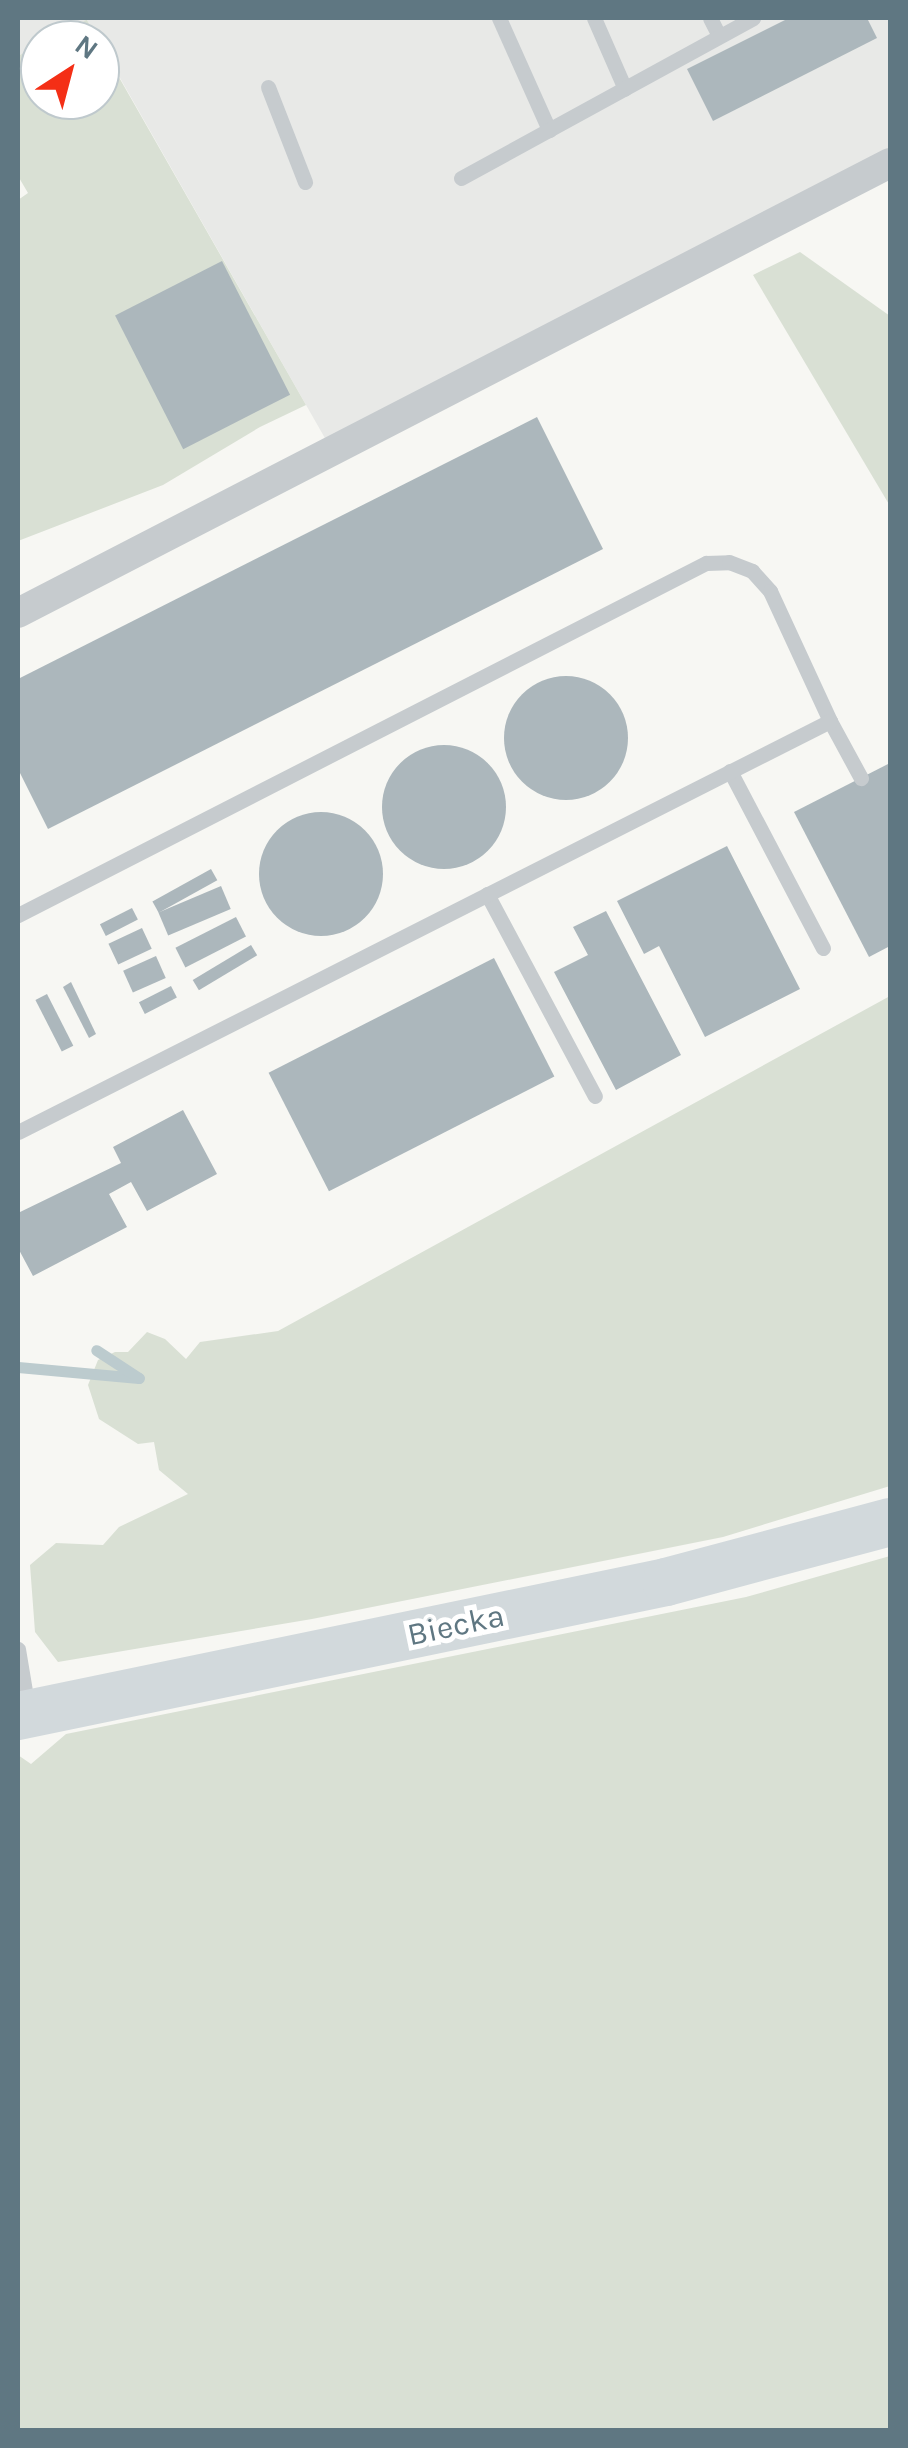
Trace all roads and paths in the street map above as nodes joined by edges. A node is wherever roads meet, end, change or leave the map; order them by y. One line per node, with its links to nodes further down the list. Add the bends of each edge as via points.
1 (500, 18): 8 (lane)
2 (594, 18): 7 (lane)
3 (710, 18): 5 (lane)
4 (753, 18): 5 (lane)
5 (719, 36): 7 (lane)
6 (268, 87): 11 (lane)
7 (625, 89): 8 (lane)
8 (549, 130): 10 (lane)
9 (890, 163): 12 (street)
10 (461, 178)
11 (305, 182)
12 (18, 613)
13 (830, 720): 14 (lane); 15 (lane); 17 (lane, via 770,591 752,571 706,563)
14 (730, 770): 16 (lane); 18 (lane)
15 (861, 778)
16 (487, 894): 19 (lane); 20 (lane)
17 (18, 915)
18 (823, 948)
19 (596, 1096)
20 (18, 1132)
21 (890, 1522): 23 (main road, Biecka, via 666,1582)
22 (18, 1650): 23 (lane)
23 (23, 1714)

